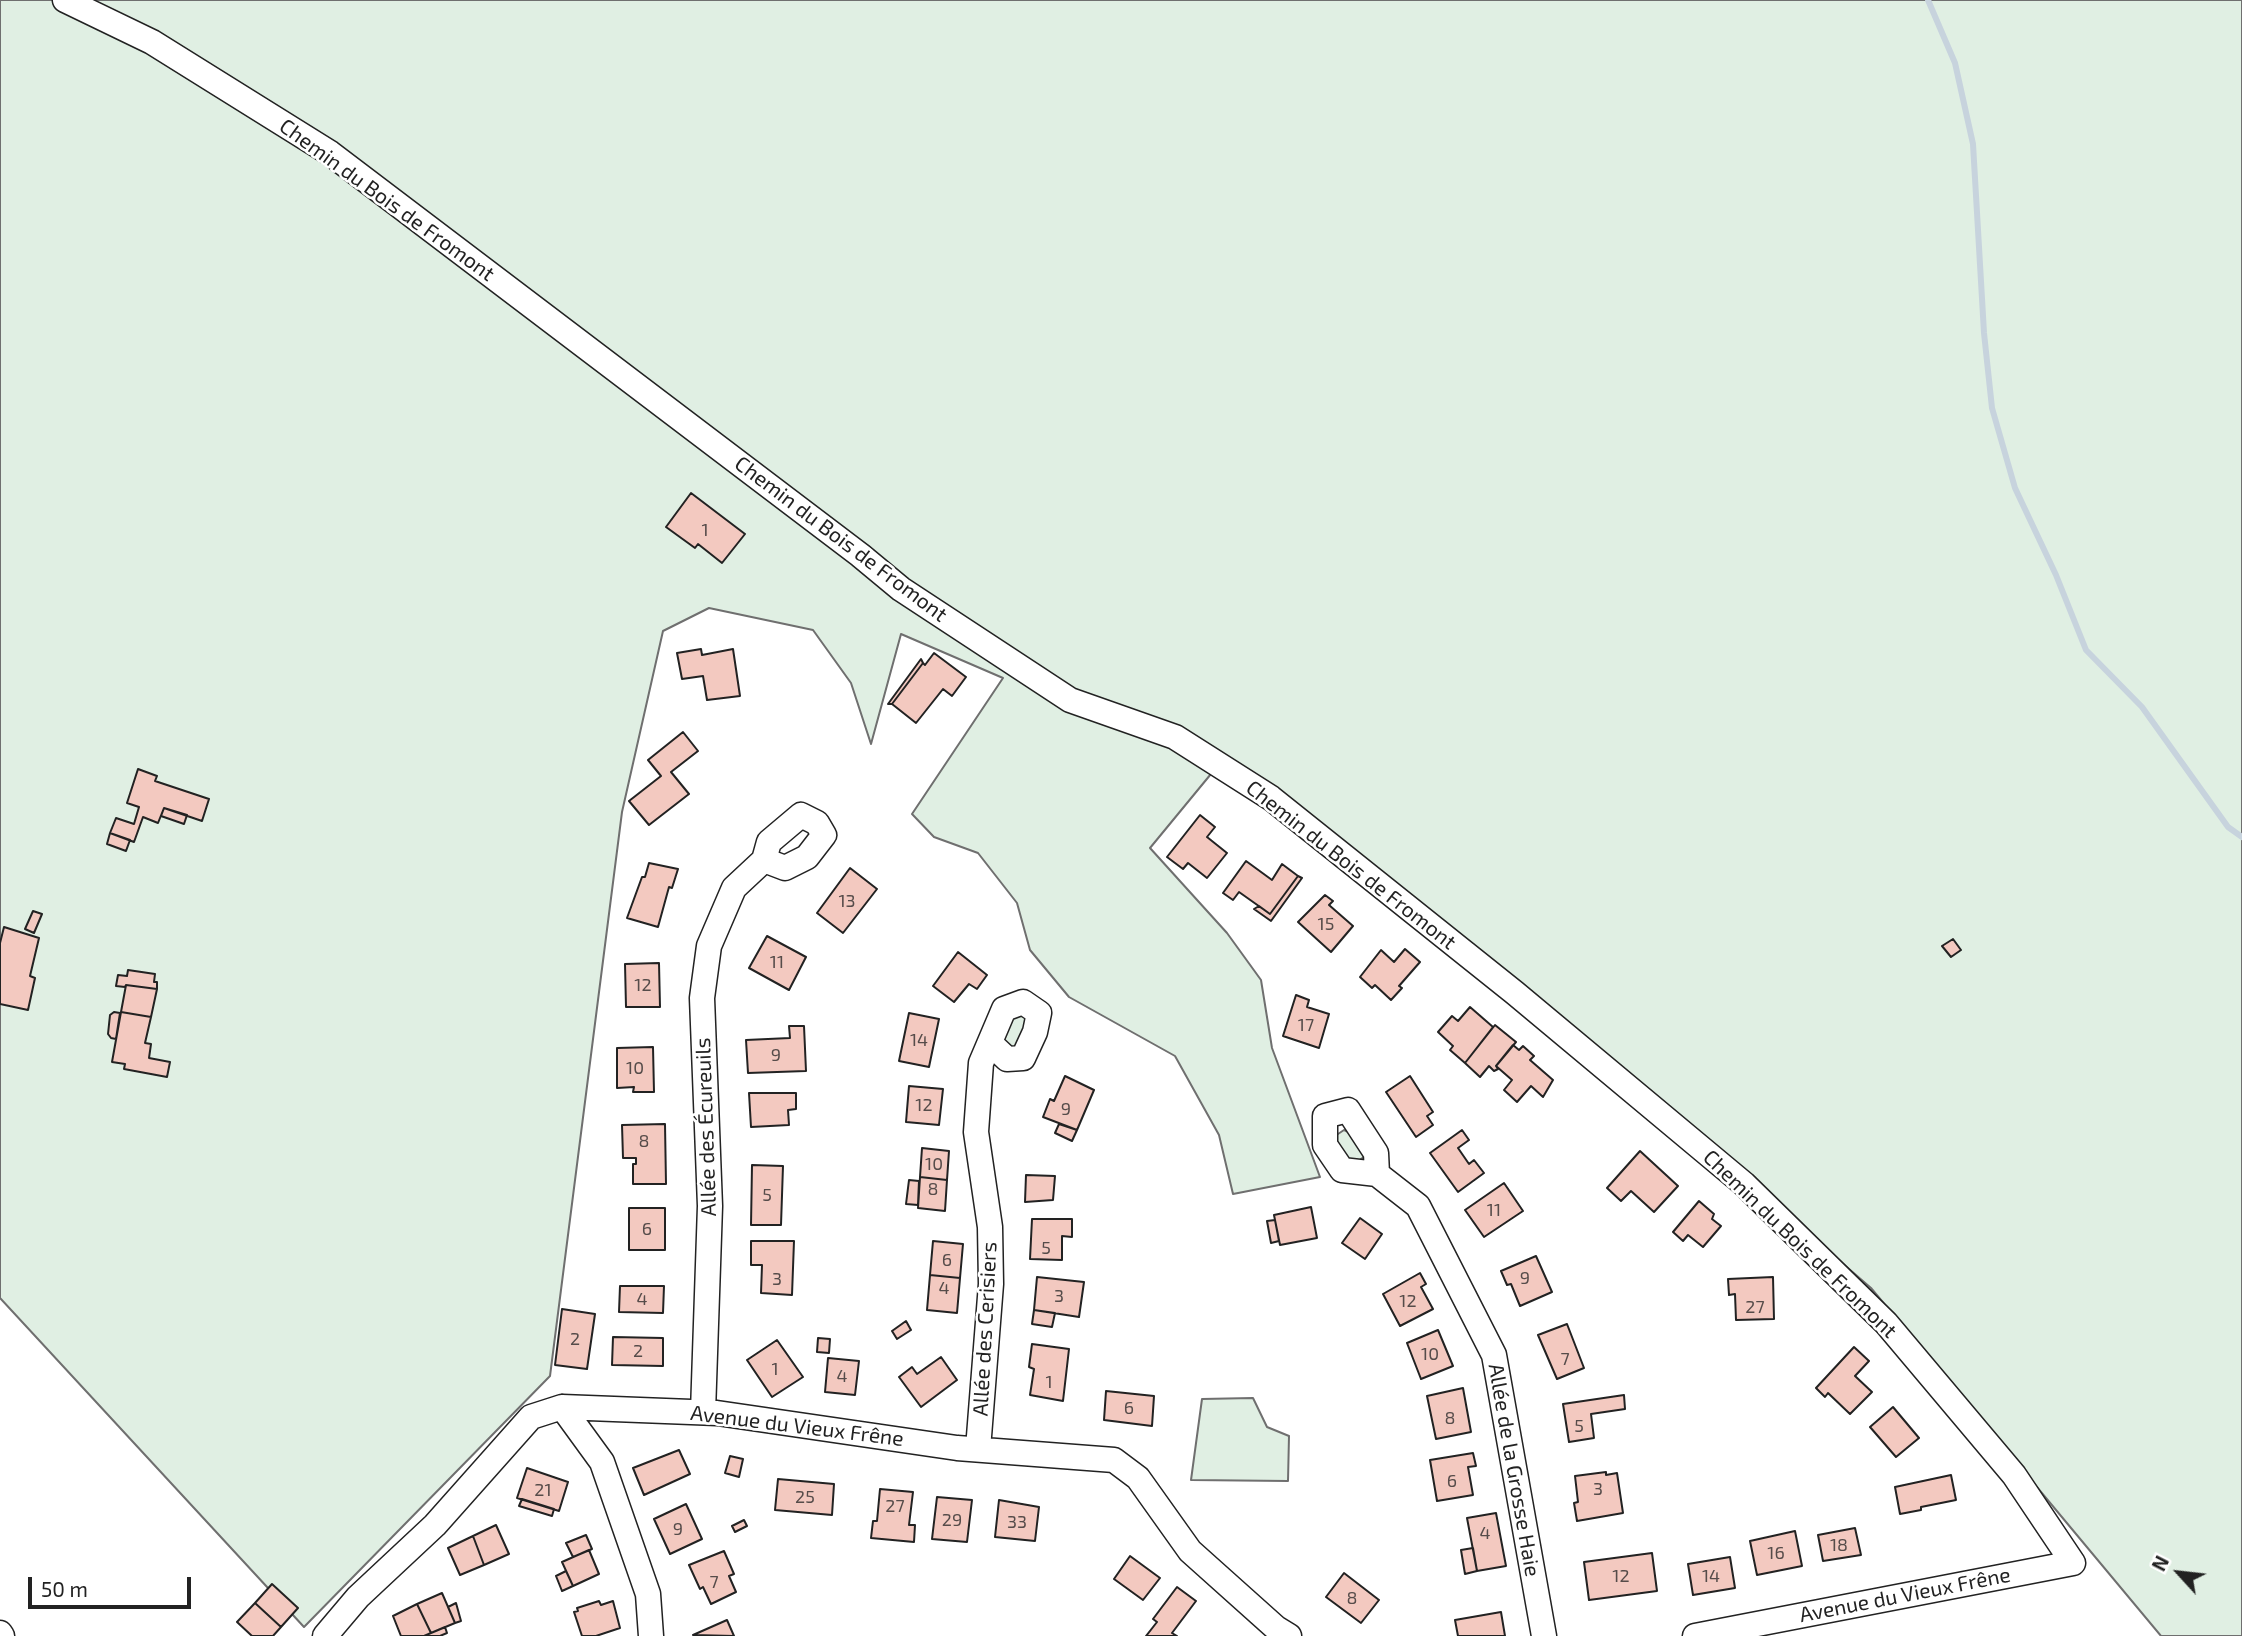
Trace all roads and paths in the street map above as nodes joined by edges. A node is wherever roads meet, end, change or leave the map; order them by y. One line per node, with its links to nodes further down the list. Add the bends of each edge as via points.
1 (65, 0): 8 (street, Chemin du Bois de Fromont, via 152,42 331,153 901,589 1070,700 1175,737 1271,798 1744,1184 1886,1324 2014,1475)
2 (764, 860): 6 (street, Allée des Écureuils, via 734,888 709,946 702,998 710,1206)
3 (989, 1043): 7 (street, Allée des Cerisiers, via 981,1063 976,1132 990,1227 991,1284)
4 (1377, 1174): 12 (street, Allée de la Grosse Haie, via 1418,1206 1494,1355)
5 (562, 1407): 6 (street, Avenue du Vieux Frêne); 9 (street, Avenue du Vieux Frêne, via 531,1417 435,1525); 10 (street, via 601,1462 648,1594)
6 (703, 1412): 7 (street, Avenue du Vieux Frêne)
7 (978, 1449): 11 (street, Avenue du Vieux Frêne, via 1114,1460 1138,1478 1190,1551)
8 (2073, 1563): 13 (street, Avenue du Vieux Frêne)
9 (325, 1636)
10 (651, 1636)
11 (1289, 1636)
12 (1544, 1636)
13 (1695, 1636)

